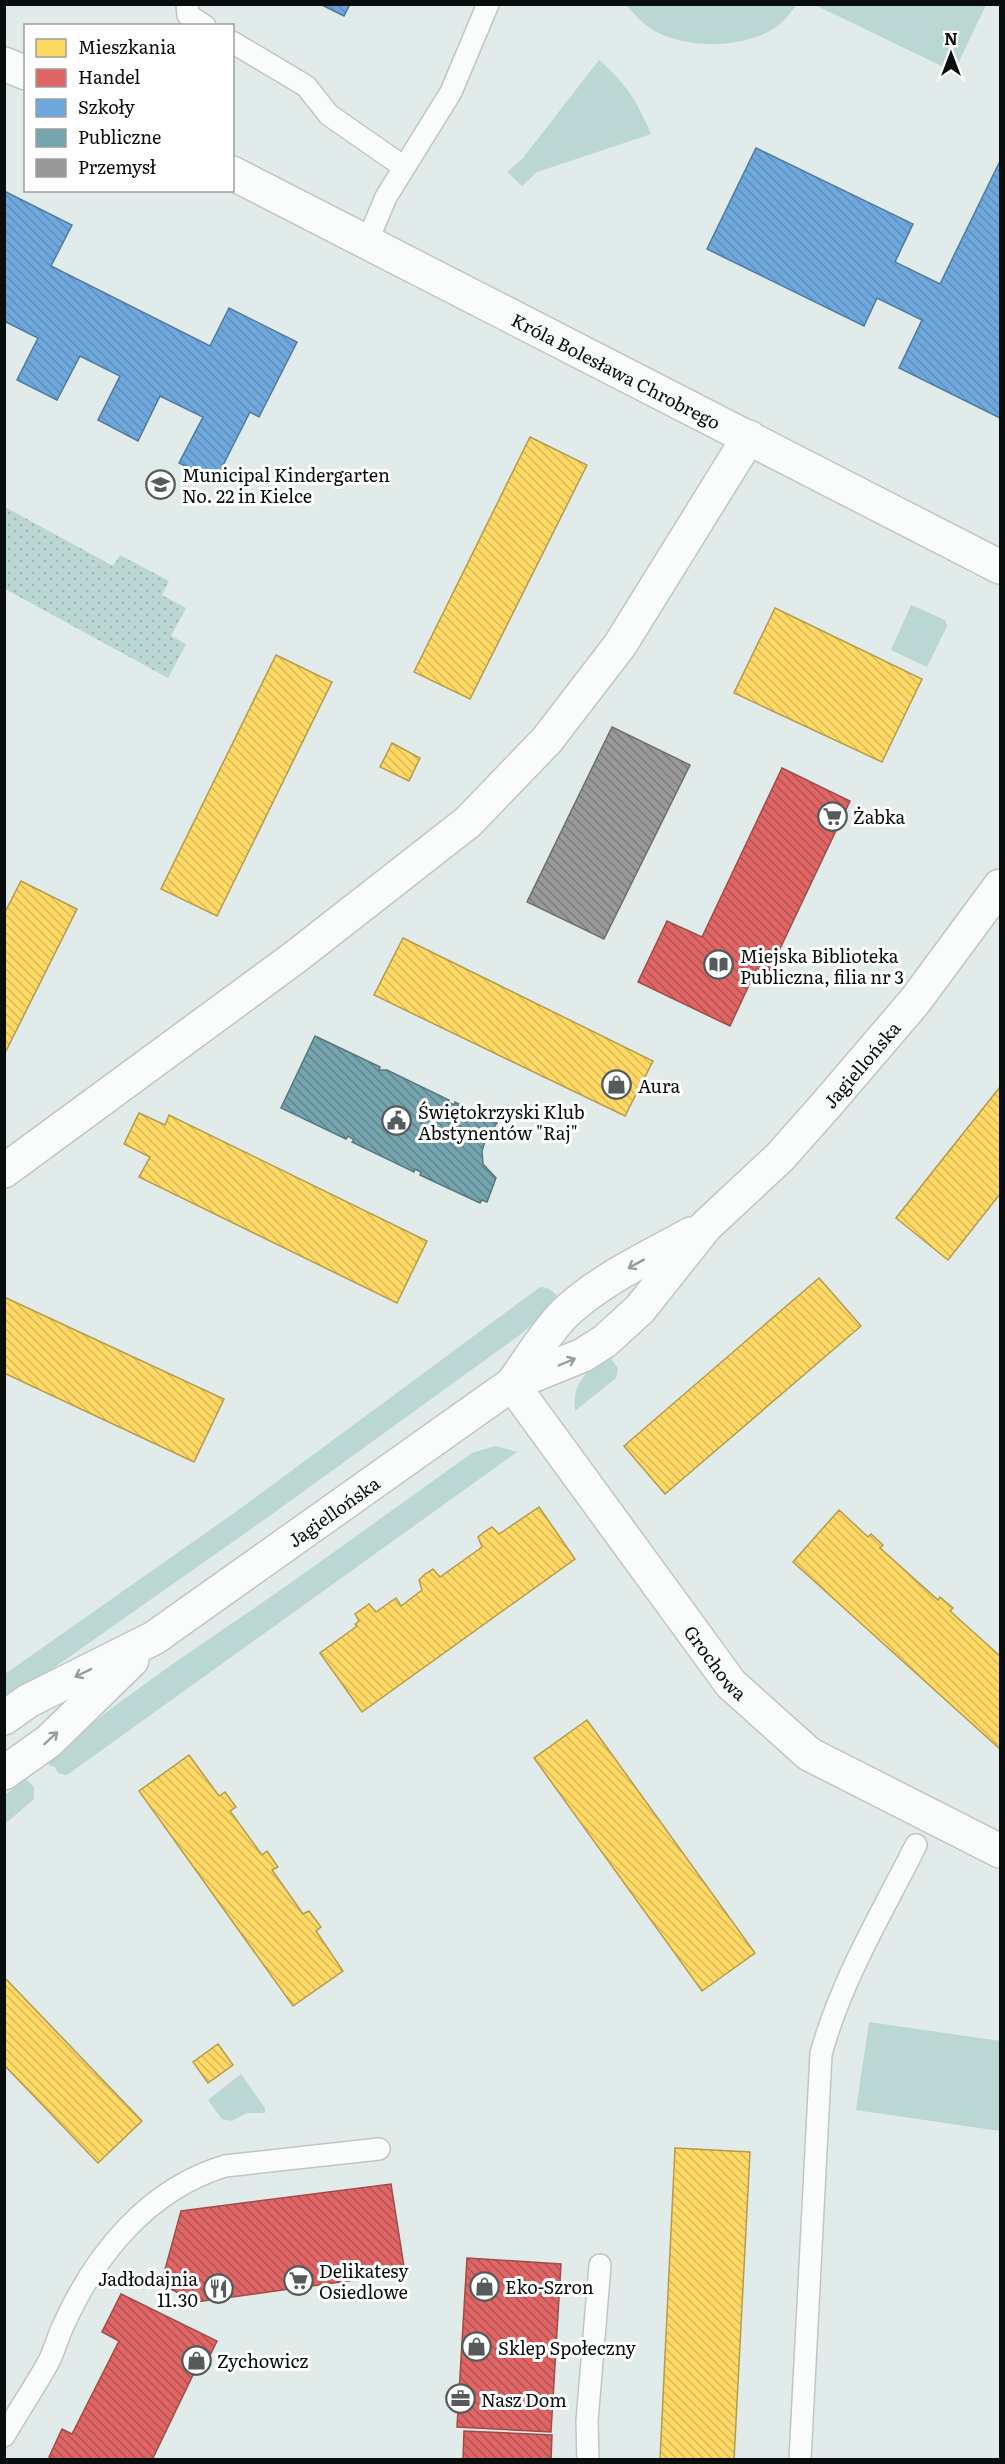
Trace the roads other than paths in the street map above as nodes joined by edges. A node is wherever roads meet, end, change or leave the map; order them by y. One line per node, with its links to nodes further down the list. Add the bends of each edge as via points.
1 (187, 4): 3 (lane, via 188,15)
2 (488, 4): 7 (lane, via 451,92)
3 (202, 24)
4 (234, 43): 7 (lane, via 306,86 328,115)
5 (4, 64): 6 (street)
6 (24, 72)
7 (404, 167): 9 (lane)
8 (234, 174): 9 (street, Króla Bolesława Chrobrego)
9 (367, 242): 10 (street, Króla Bolesława Chrobrego)
10 (749, 438): 11 (street, Króla Bolesława Chrobrego); 13 (street, via 620,645 547,740 468,822 294,958)
11 (1000, 567)
12 (1000, 886): 14 (street, Jagiellońska, via 915,1001 827,1104 780,1157)
13 (4, 1171)
14 (706, 1226): 15 (street, Jagiellońska, one-way to 15, via 579,1301); 15 (street, Jagiellońska, one-way to 14, via 583,1355 605,1341 640,1309)
15 (512, 1384): 16 (street, Jagiellońska); 20 (street, Grochowa, via 731,1684 809,1754)
16 (154, 1638): 17 (street, Jagiellońska, one-way to 17, via 28,1701); 18 (street, Jagiellońska, one-way to 16, via 49,1740)
17 (4, 1718)
18 (4, 1773)
19 (916, 1845): 25 (lane, via 830,2019 821,2054)
20 (1000, 1851)
21 (379, 2150): 23 (lane, via 225,2166 164,2194 124,2231 91,2274 64,2323 50,2359)
22 (600, 2265): 24 (lane, via 587,2421)
23 (4, 2436)
24 (588, 2460)
25 (800, 2460)

